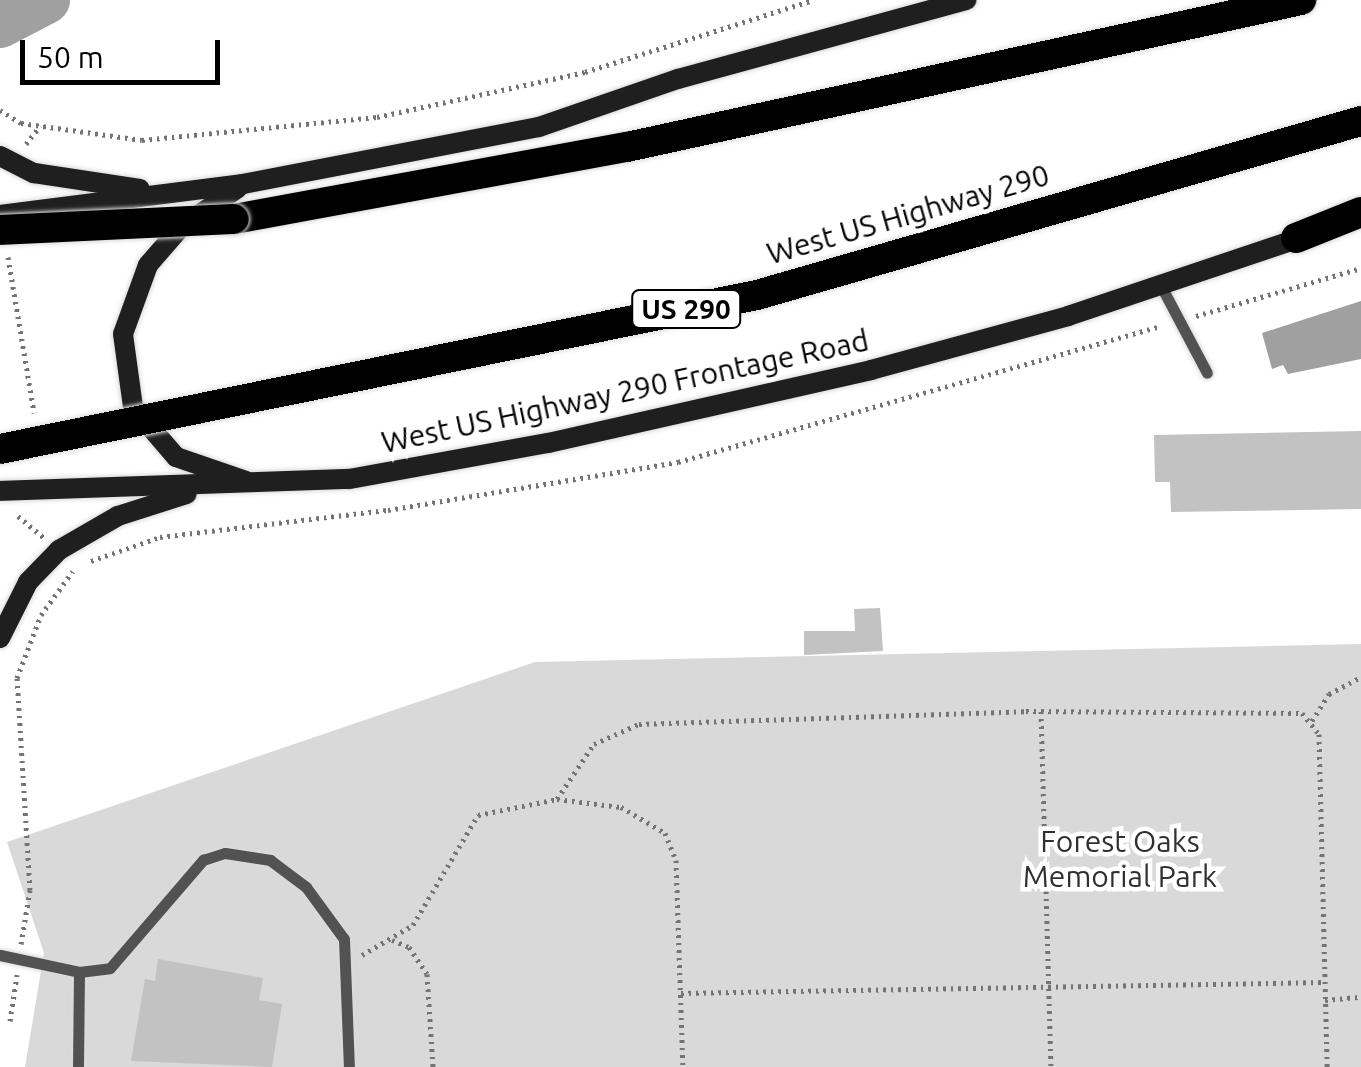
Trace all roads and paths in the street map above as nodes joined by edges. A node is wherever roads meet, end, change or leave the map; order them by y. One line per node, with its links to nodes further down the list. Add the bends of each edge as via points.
1 (814, 0): 4 (path, via 585,72 377,117 142,140 22,123)
2 (966, 0): 7 (main road, via 539,127)
3 (1301, 0): 12 (highway, bridge, via 665,139 234,219)
4 (0, 110)
5 (1361, 121): 19 (highway, West US Highway 290 / US 290, bridge, via 757,294)
6 (0, 156): 8 (main road, via 34,173)
7 (243, 184): 8 (main road); 20 (main road, via 181,227 148,265 123,334 133,407 176,457)
8 (177, 192): 10 (main road)
9 (1361, 212): 13 (highway)
10 (0, 215): 18 (path)
11 (1361, 222): 13 (main road, West US Highway 290 Frontage Road)
12 (0, 230)
13 (1296, 238): 15 (main road, West US Highway 290 Frontage Road)
14 (1361, 268): 16 (path)
15 (1161, 286): 16 (lane); 20 (main road, West US Highway 290 Frontage Road, via 729,405 349,479)
16 (1180, 321): 17 (lane); 30 (path, via 678,462 388,510 160,537 78,566 41,615 17,678 30,890)
17 (1208, 374)
18 (35, 418)
19 (0, 449)
20 (256, 484): 21 (main road, West US Highway 290 Frontage Road)
21 (207, 488): 22 (main road, West US Highway 290 Frontage Road); 23 (main road, via 118,516 59,550 28,582)
22 (0, 491)
23 (0, 638)
24 (1361, 677): 26 (path, via 1330,694)
25 (1040, 711): 26 (path, via 1302,713); 27 (path, via 623,727 594,744); 34 (path)
26 (1312, 721): 33 (path, via 1319,734)
27 (557, 799): 28 (path, via 478,816 412,925); 35 (path, via 621,806 665,833 676,860)
28 (392, 940): 31 (path); 41 (path, via 409,946 427,974)
29 (0, 954): 30 (lane)
30 (20, 956): 32 (lane); 38 (path)
31 (351, 963): 32 (lane, via 344,940 288,869 225,853 184,875 123,960); 40 (lane)
32 (79, 972): 39 (lane)
33 (1324, 982): 34 (path); 37 (path)
34 (1048, 987): 35 (path); 43 (path)
35 (681, 993): 42 (path)
36 (1361, 996): 37 (path)
37 (1325, 1000): 44 (path)
38 (10, 1021)
39 (78, 1067)
40 (349, 1067)
41 (434, 1067)
42 (683, 1067)
43 (1050, 1067)
44 (1327, 1067)

